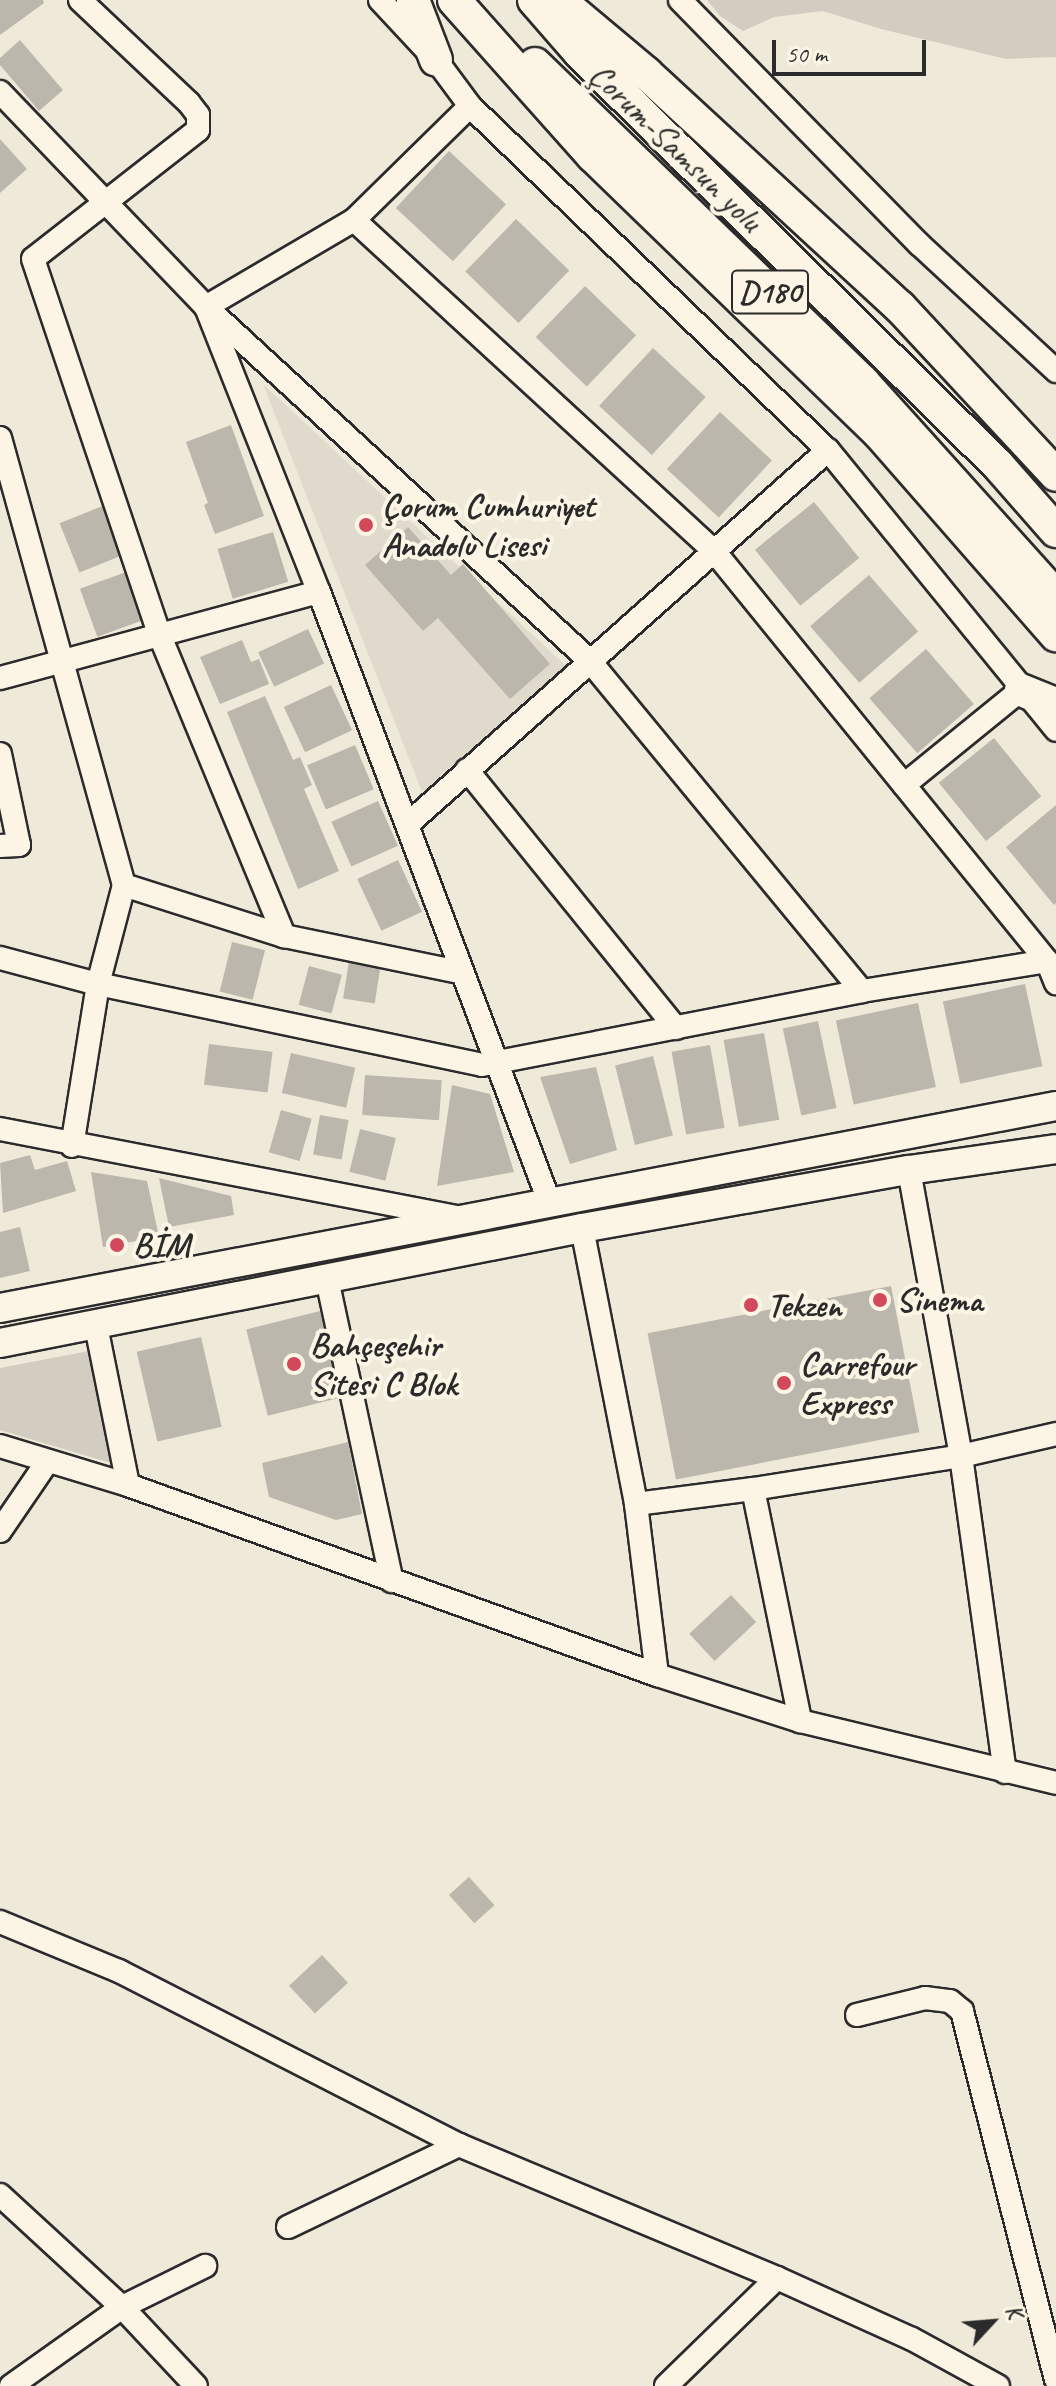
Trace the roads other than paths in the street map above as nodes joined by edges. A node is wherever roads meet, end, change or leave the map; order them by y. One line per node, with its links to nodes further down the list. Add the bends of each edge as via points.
1 (80, 0): 12 (street, via 198,115 198,130)
2 (380, 0): 9 (street)
3 (413, 0): 9 (highway)
4 (454, 0): 23 (highway, via 593,156 879,433)
5 (470, 0): 22 (highway, Çorum-Samsun yolu / D180, via 863,382)
6 (534, 0): 19 (highway, Çorum-Samsun yolu, via 580,53 998,465)
7 (559, 0): 18 (highway, via 900,307)
8 (680, 0): 15 (street, via 919,244)
9 (436, 60): 11 (street)
10 (0, 92): 12 (street)
11 (470, 106): 13 (street); 17 (street)
12 (106, 202): 14 (street); 24 (street, via 33,259)
13 (354, 220): 14 (street); 20 (street)
14 (206, 307): 21 (street); 25 (street)
15 (1056, 371)
16 (0, 438): 26 (street)
17 (828, 450): 20 (street); 28 (street)
18 (1056, 475)
19 (1056, 531)
20 (714, 551): 25 (street); 33 (street)
21 (319, 592): 24 (street); 34 (street)
22 (1056, 596)
23 (1056, 635)
24 (160, 636): 26 (street); 37 (street)
25 (589, 660): 32 (street); 43 (street)
26 (64, 662): 27 (street); 36 (street)
27 (0, 678)
28 (1021, 690): 29 (highway); 30 (street); 33 (street)
29 (1056, 704)
30 (1056, 730)
31 (0, 754): 35 (street, via 19,845)
32 (467, 770): 34 (street); 44 (street)
33 (904, 785): 39 (street)
34 (408, 824): 40 (street)
35 (0, 846)
36 (124, 885): 37 (street); 42 (street)
37 (284, 936): 40 (street)
38 (0, 958): 42 (street)
39 (1047, 961): 41 (street); 43 (street)
40 (460, 972): 45 (street)
41 (1056, 983)
42 (98, 984): 45 (street, via 482,1065); 48 (street)
43 (862, 991): 44 (street)
44 (676, 1028): 45 (street)
45 (499, 1062): 51 (street)
46 (1056, 1106): 51 (main road)
47 (0, 1129): 48 (street)
48 (72, 1146): 52 (street)
49 (1056, 1149): 50 (main road)
50 (909, 1170): 53 (main road); 60 (street)
51 (562, 1198): 52 (main road); 53 (main road)
52 (467, 1218): 55 (main road)
53 (569, 1230): 54 (main road); 64 (street)
54 (327, 1279): 56 (main road); 66 (street)
55 (0, 1308)
56 (96, 1326): 57 (main road); 62 (street)
57 (0, 1343)
58 (1056, 1434): 60 (street)
59 (0, 1446): 61 (street)
60 (961, 1456): 63 (street); 69 (street)
61 (47, 1462): 62 (street); 65 (street)
62 (128, 1485): 66 (street)
63 (753, 1489): 64 (street); 68 (street)
64 (636, 1504): 67 (street)
65 (0, 1531)
66 (392, 1581): 67 (street)
67 (657, 1675): 68 (street)
68 (800, 1721): 69 (street)
69 (1005, 1772): 70 (street)
70 (1056, 1783)
71 (0, 1922): 73 (street, via 119,1971)
72 (857, 2015): 79 (street, via 925,1998 950,2001 962,2011)
73 (459, 2145): 75 (street); 77 (street)
74 (0, 2195): 78 (street)
75 (288, 2227)
76 (205, 2266): 78 (street)
77 (777, 2278): 84 (street); 85 (street, via 912,2339)
78 (122, 2307): 82 (street); 83 (street)
79 (1056, 2379)
80 (0, 2382): 81 (street)
81 (4, 2386)
82 (11, 2386)
83 (196, 2386)
84 (666, 2386)
85 (998, 2386)

